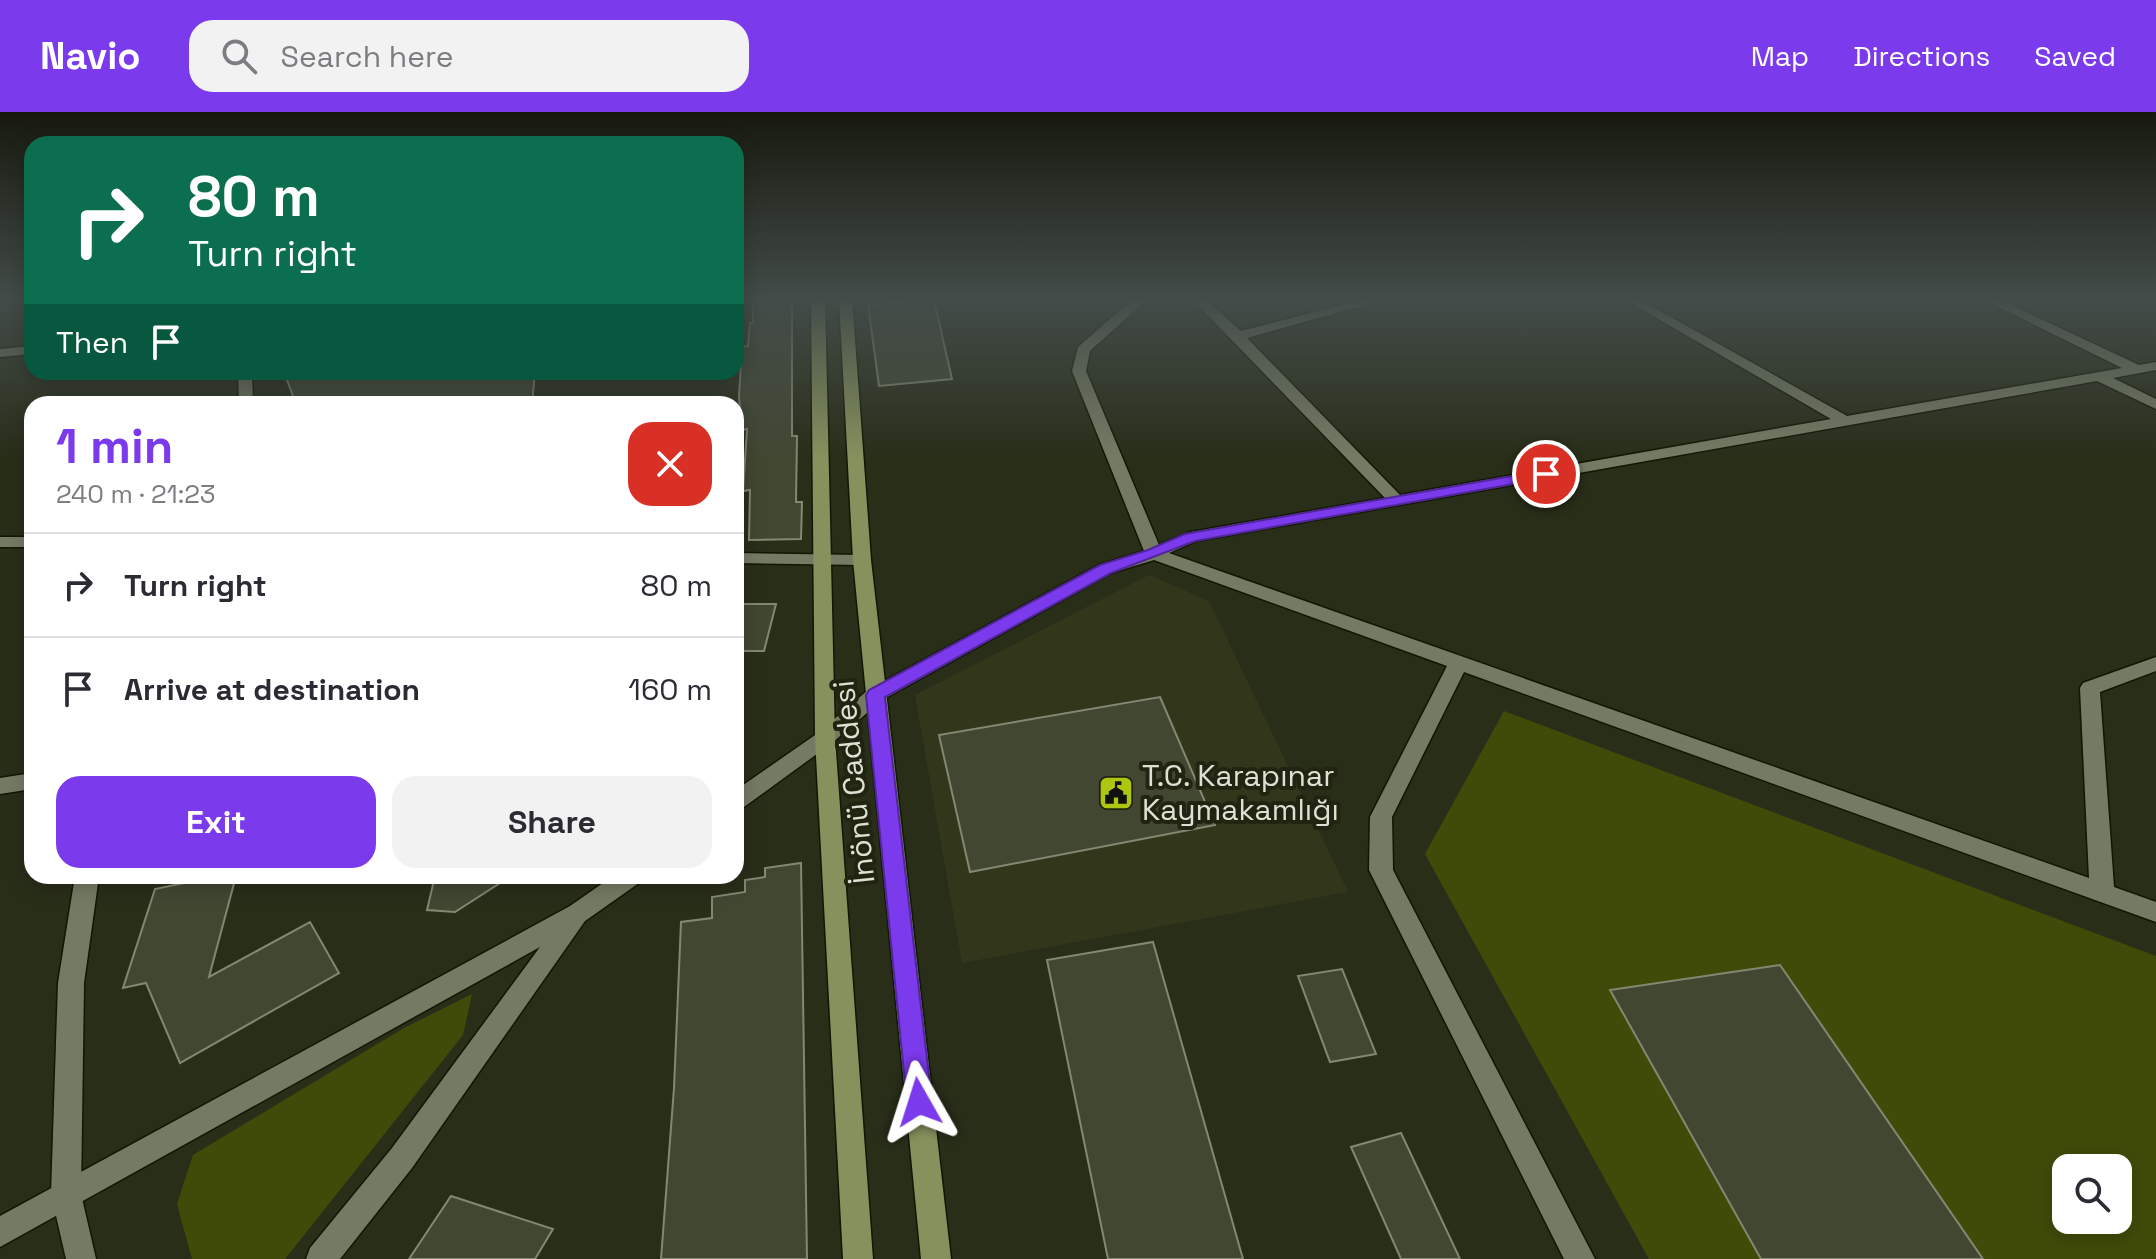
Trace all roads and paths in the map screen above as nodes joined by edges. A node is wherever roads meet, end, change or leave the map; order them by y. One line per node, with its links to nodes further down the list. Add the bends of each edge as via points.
1 (819, 352): 17 (main road, İnönü Caddesi)
2 (848, 352): 18 (main road, İnönü Caddesi)
3 (1083, 352): 15 (street, via 1079,371)
4 (1253, 352): 12 (street)
5 (1722, 352): 11 (street)
6 (2099, 352): 8 (street)
7 (2156, 366): 8 (street)
8 (2134, 368): 9 (street)
9 (2096, 375): 10 (street); 11 (street)
10 (2156, 405)
11 (1845, 421): 12 (street)
12 (1397, 501): 15 (street, via 1191,537)
13 (0, 542): 14 (street)
14 (24, 542)
15 (1154, 554): 19 (street); 21 (street, via 1105,569)
16 (744, 558): 17 (street)
17 (822, 560): 18 (street); 22 (main road, İnönü Caddesi)
18 (862, 560): 21 (main road, İnönü Caddesi)
19 (1459, 662): 28 (street); 37 (street, via 1381,817 1381,870)
20 (2156, 664): 28 (street, via 2090,688)
21 (875, 695): 22 (street); 36 (main road, İnönü Caddesi)
22 (825, 738): 25 (street); 35 (main road, İnönü Caddesi)
23 (24, 782): 24 (street)
24 (0, 786)
25 (744, 795)
26 (86, 884): 31 (street, via 71,983)
27 (620, 884): 30 (street)
28 (2102, 892): 29 (street)
29 (2156, 912)
30 (579, 913): 31 (street); 34 (street, via 402,1158)
31 (66, 1194): 32 (street); 33 (street)
32 (0, 1232)
33 (81, 1259)
34 (321, 1259)
35 (858, 1259)
36 (936, 1259)
37 (1580, 1259)

